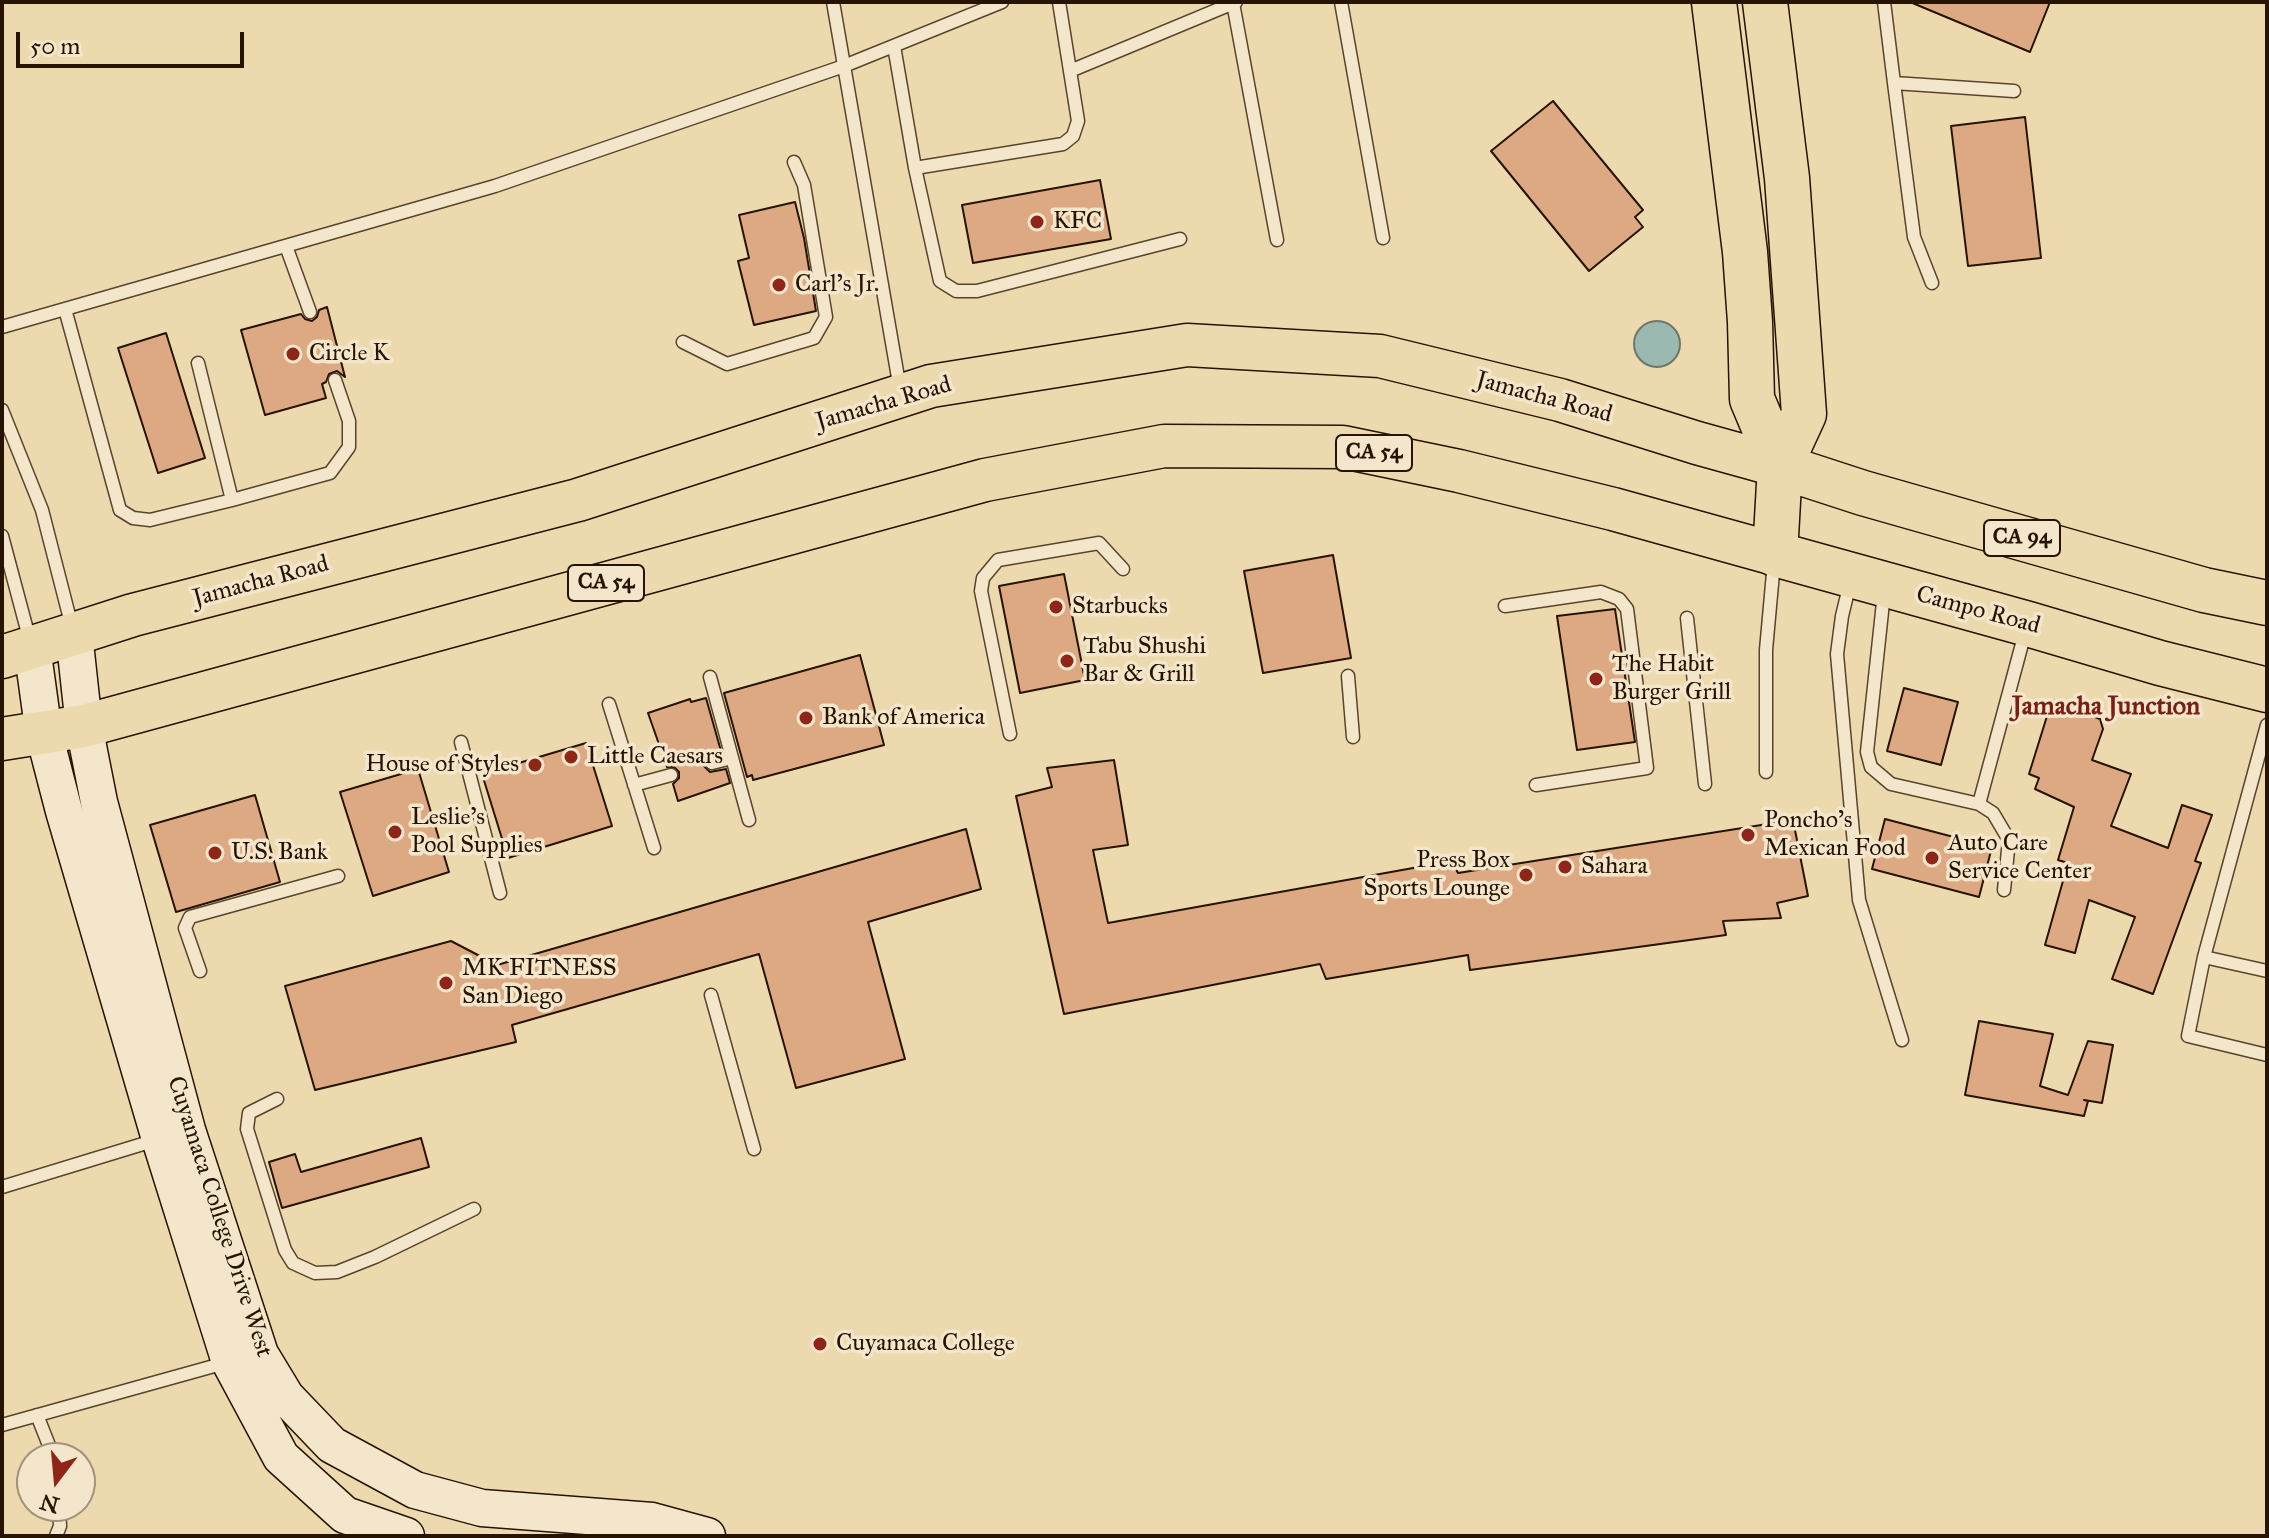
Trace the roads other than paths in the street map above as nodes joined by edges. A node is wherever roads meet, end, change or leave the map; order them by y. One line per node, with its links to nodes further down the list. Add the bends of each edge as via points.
1 (833, 2): 10 (lane)
2 (1002, 2): 9 (lane)
3 (1059, 2): 11 (lane)
4 (1341, 2): 16 (lane)
5 (1714, 2): 29 (highway, via 1745,252 1752,399)
6 (1765, 2): 29 (highway, via 1787,178 1804,414)
7 (1884, 2): 12 (lane)
8 (1235, 3): 11 (lane); 18 (lane)
9 (894, 46): 10 (lane); 15 (lane)
10 (844, 66): 19 (lane, via 495,186); 27 (lane)
11 (1070, 71): 15 (lane, via 1078,121 1073,136 1063,144)
12 (1894, 83): 13 (lane); 20 (lane, via 1914,237)
13 (2014, 91)
14 (794, 162): 24 (lane, via 804,185 826,317 814,338 727,364)
15 (915, 168): 17 (lane, via 940,281 956,291 977,291)
16 (1383, 238)
17 (1180, 239)
18 (1277, 240)
19 (286, 246): 21 (lane); 22 (lane)
20 (1932, 283)
21 (65, 309): 23 (lane); 30 (lane, via 120,510 150,520)
22 (310, 312)
23 (2, 327)
24 (683, 342)
25 (198, 363): 30 (lane)
26 (335, 380): 30 (lane, via 349,421 349,447 330,473)
27 (902, 396): 29 (main road, Jamacha Road, via 931,386 1187,345 1380,356 1560,400); 39 (main road, Jamacha Road, via 578,500)
28 (2, 410): 39 (lane, via 42,510)
29 (1780, 466): 32 (highway); 35 (highway, CA 94, via 2189,586)
30 (232, 500)
31 (2, 536): 40 (lane)
32 (1775, 554): 34 (highway, Campo Road); 46 (main road, CA 54, via 1459,471 1343,447 1164,446 958,487); 53 (lane, via 1766,650)
33 (1123, 569): 47 (lane, via 1099,543 998,560 983,578 981,591)
34 (1868, 581): 38 (highway, Campo Road); 58 (lane, via 1871,767 1891,784); 68 (lane, via 1842,616 1837,654 1859,900)
35 (2267, 603)
36 (1505, 606): 57 (lane, via 1601,592 1627,609 1647,768)
37 (1687, 618): 55 (lane)
38 (2028, 624): 43 (highway, Campo Road); 58 (lane)
39 (74, 634): 40 (main road, Jamacha Road); 46 (street, Cuyamaca College Drive West)
40 (17, 652): 46 (street, Cuyamaca College Drive West)
41 (1348, 676): 48 (lane)
42 (710, 677): 51 (lane)
43 (2267, 690)
44 (609, 704): 56 (lane)
45 (2267, 725): 64 (lane)
46 (64, 730): 49 (main road, CA 54); 71 (street, Cuyamaca College Drive West, via 64,811)
47 (1010, 734)
48 (1353, 737)
49 (2, 739)
50 (461, 742): 63 (lane)
51 (732, 758): 52 (lane); 59 (lane)
52 (712, 763)
53 (1766, 772)
54 (671, 775): 56 (lane)
55 (1705, 784)
56 (634, 785): 60 (lane)
57 (1536, 785)
58 (1979, 804): 62 (lane, via 1993,813 2009,840)
59 (749, 820)
60 (654, 848)
61 (338, 876): 65 (lane, via 190,917 185,928)
62 (2004, 890)
63 (500, 893)
64 (2204, 957): 66 (lane); 69 (lane, via 2188,1036)
65 (200, 971)
66 (2267, 971)
67 (711, 995): 72 (lane)
68 (1902, 1040)
69 (2267, 1055)
70 (277, 1099): 74 (lane, via 249,1113 247,1129 293,1263 315,1273 337,1272)
71 (174, 1134): 73 (lane); 75 (street, Cuyamaca College Drive West)
72 (754, 1149)
73 (2, 1187)
74 (474, 1209)
75 (245, 1358): 76 (lane); 79 (street, Cuyamaca College Drive West, via 281,1457 345,1515); 80 (street, Cuyamaca College Drive West, via 332,1445 415,1490 482,1508 652,1521)
76 (37, 1415): 77 (lane); 78 (lane)
77 (2, 1425)
78 (48, 1442)
79 (406, 1536)
80 (707, 1536)

